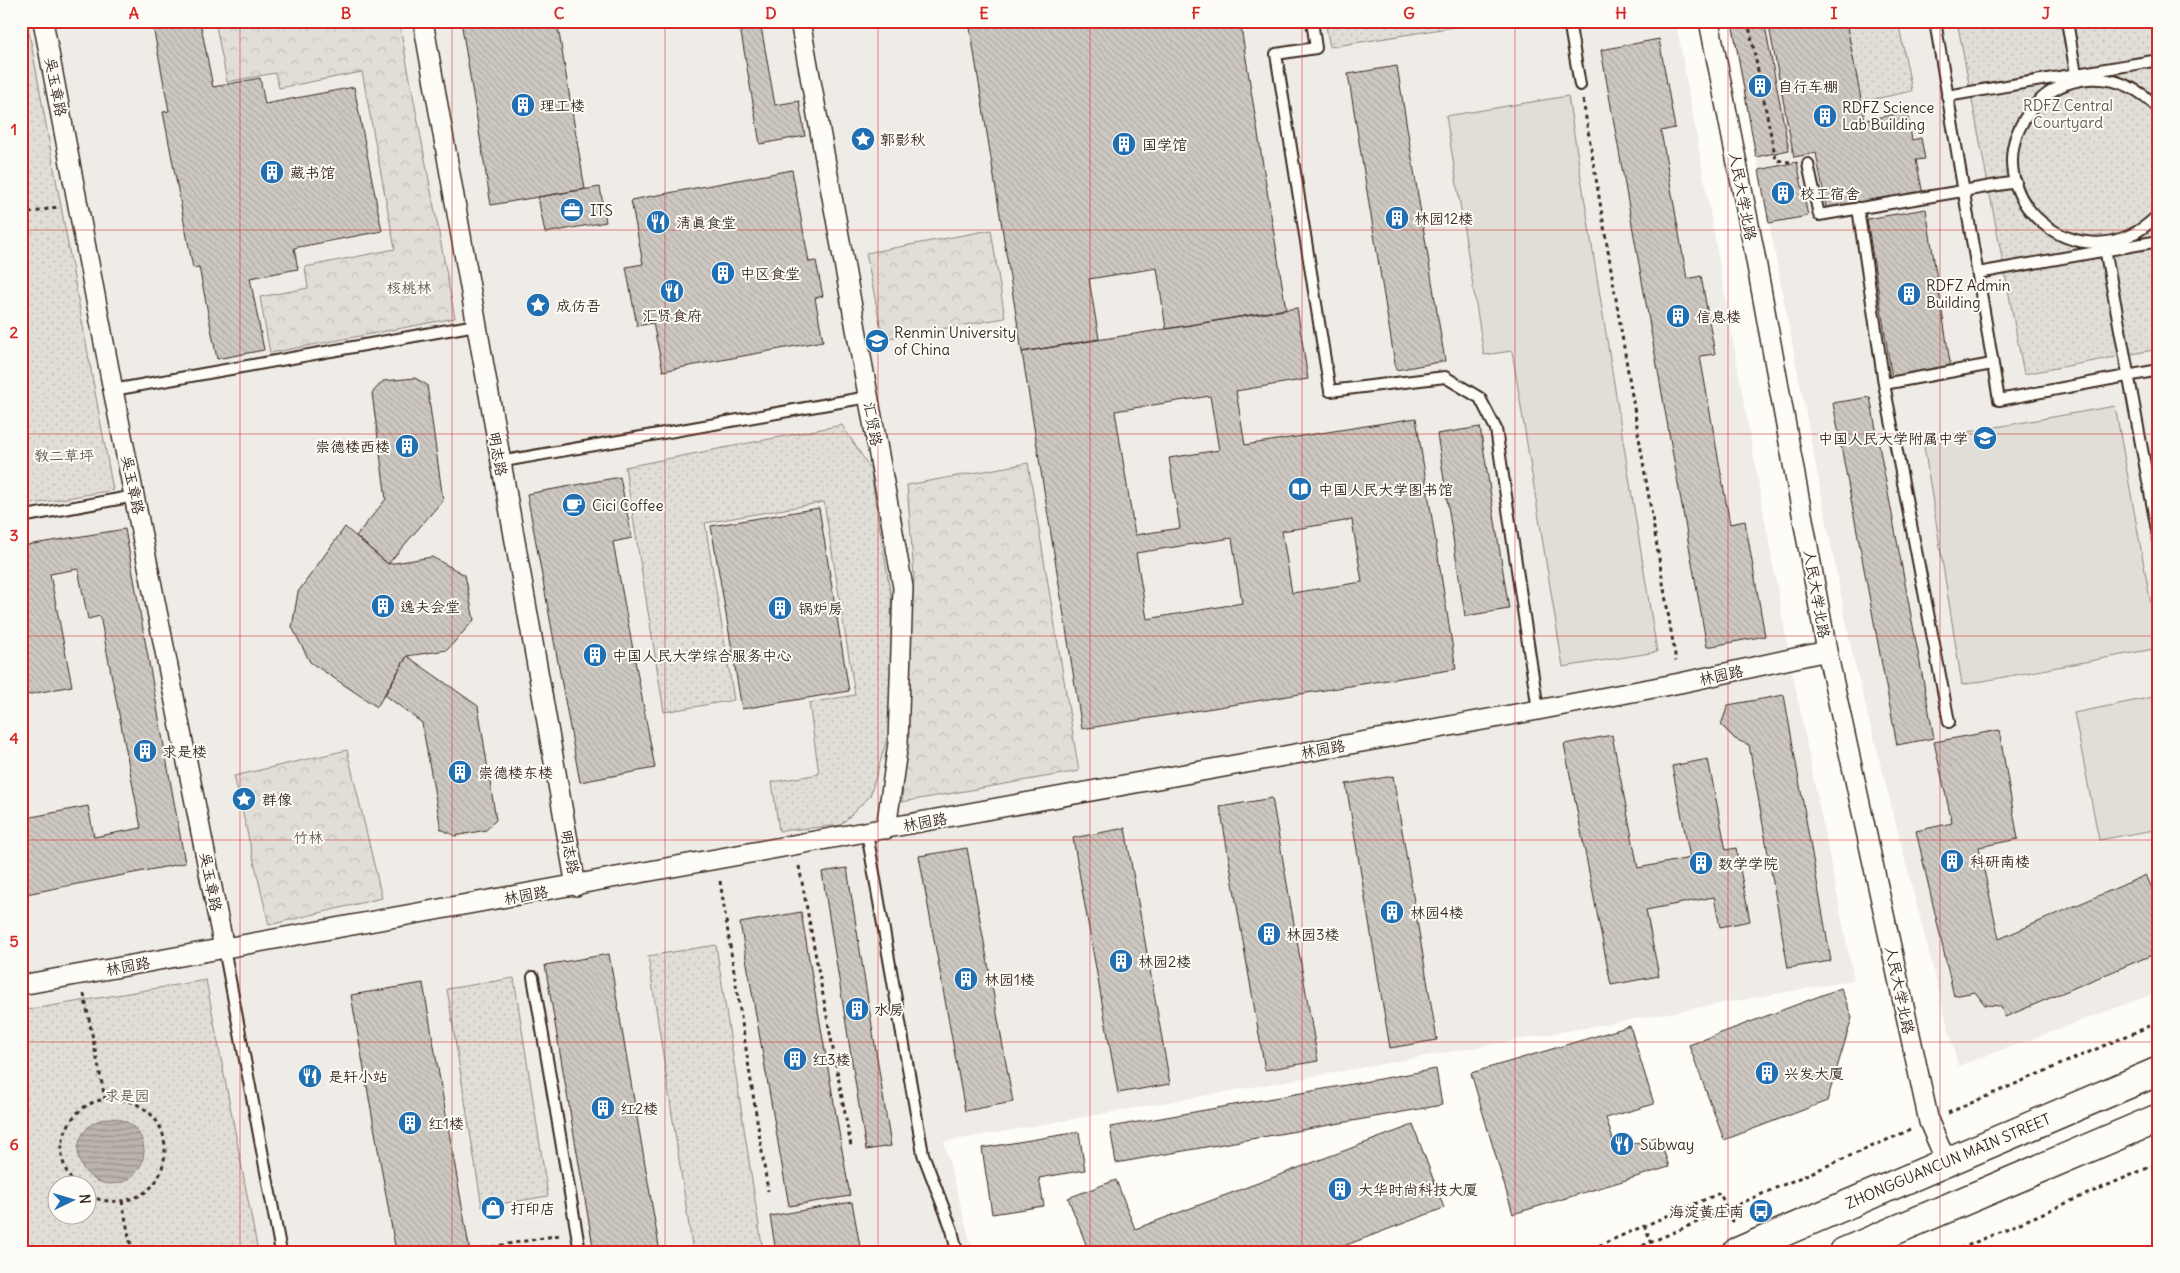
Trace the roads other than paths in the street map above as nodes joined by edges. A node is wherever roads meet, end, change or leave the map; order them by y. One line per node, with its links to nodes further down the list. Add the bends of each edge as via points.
1 (44, 21): 27 (street, 吴玉章路)
2 (423, 21): 22 (street, 明志路)
3 (800, 21): 28 (street, 汇贤路)
4 (1312, 21): 34 (lane, via 1316,48 1276,54 1330,391 1445,376 1480,398 1496,429)
5 (1570, 21): 11 (lane)
6 (1709, 21): 33 (street, 人民大学北路)
7 (1935, 21): 12 (lane)
8 (2067, 21): 10 (lane)
9 (2159, 60): 10 (lane)
10 (2077, 77): 12 (lane); 13 (lane, via 2122,83 2137,90); 15 (lane, via 2046,95 2024,119 2014,150)
11 (1580, 85)
12 (1947, 96): 16 (lane)
13 (2159, 109)
14 (1808, 164): 17 (lane, via 1819,215)
15 (2016, 182): 16 (lane); 20 (lane, via 2028,209 2048,229 2075,241)
16 (1964, 190): 17 (lane); 21 (lane)
17 (1858, 208): 26 (lane)
18 (2159, 214): 20 (lane, via 2134,234)
19 (2159, 241): 20 (lane)
20 (2105, 247): 21 (lane); 25 (lane)
21 (1978, 273): 23 (lane)
22 (476, 325): 27 (lane); 29 (street, 明志路)
23 (1992, 364): 25 (lane, via 1999,400); 26 (lane)
24 (2159, 370): 25 (lane)
25 (2128, 375): 32 (lane)
26 (1884, 384): 35 (lane)
27 (113, 390): 30 (street, 吴玉章路)
28 (868, 397): 29 (lane); 36 (street, 汇贤路, via 903,587 898,743)
29 (499, 462): 38 (street, 明志路)
30 (135, 496): 31 (lane); 39 (street, 吴玉章路)
31 (21, 517)
32 (2159, 541)
33 (1827, 651): 34 (street, 林园路); 44 (street, 人民大学北路, via 1929,1122)
34 (1538, 710): 36 (street, 林园路)
35 (1949, 722)
36 (886, 829): 37 (street, 林园路)
37 (867, 833): 38 (street, 林园路); 47 (lane, via 923,1154)
38 (576, 886): 39 (street, 林园路)
39 (224, 948): 41 (street, 林园路); 45 (lane)
40 (532, 976): 46 (lane)
41 (21, 985)
42 (2159, 1071): 44 (main road, ZHONGGUANCUN MAIN STREET)
43 (2158, 1119): 49 (main road)
44 (1946, 1161): 48 (main road, ZHONGGUANCUN MAIN STREET)
45 (282, 1252)
46 (580, 1252)
47 (957, 1252)
48 (1737, 1252)
49 (1844, 1252)

